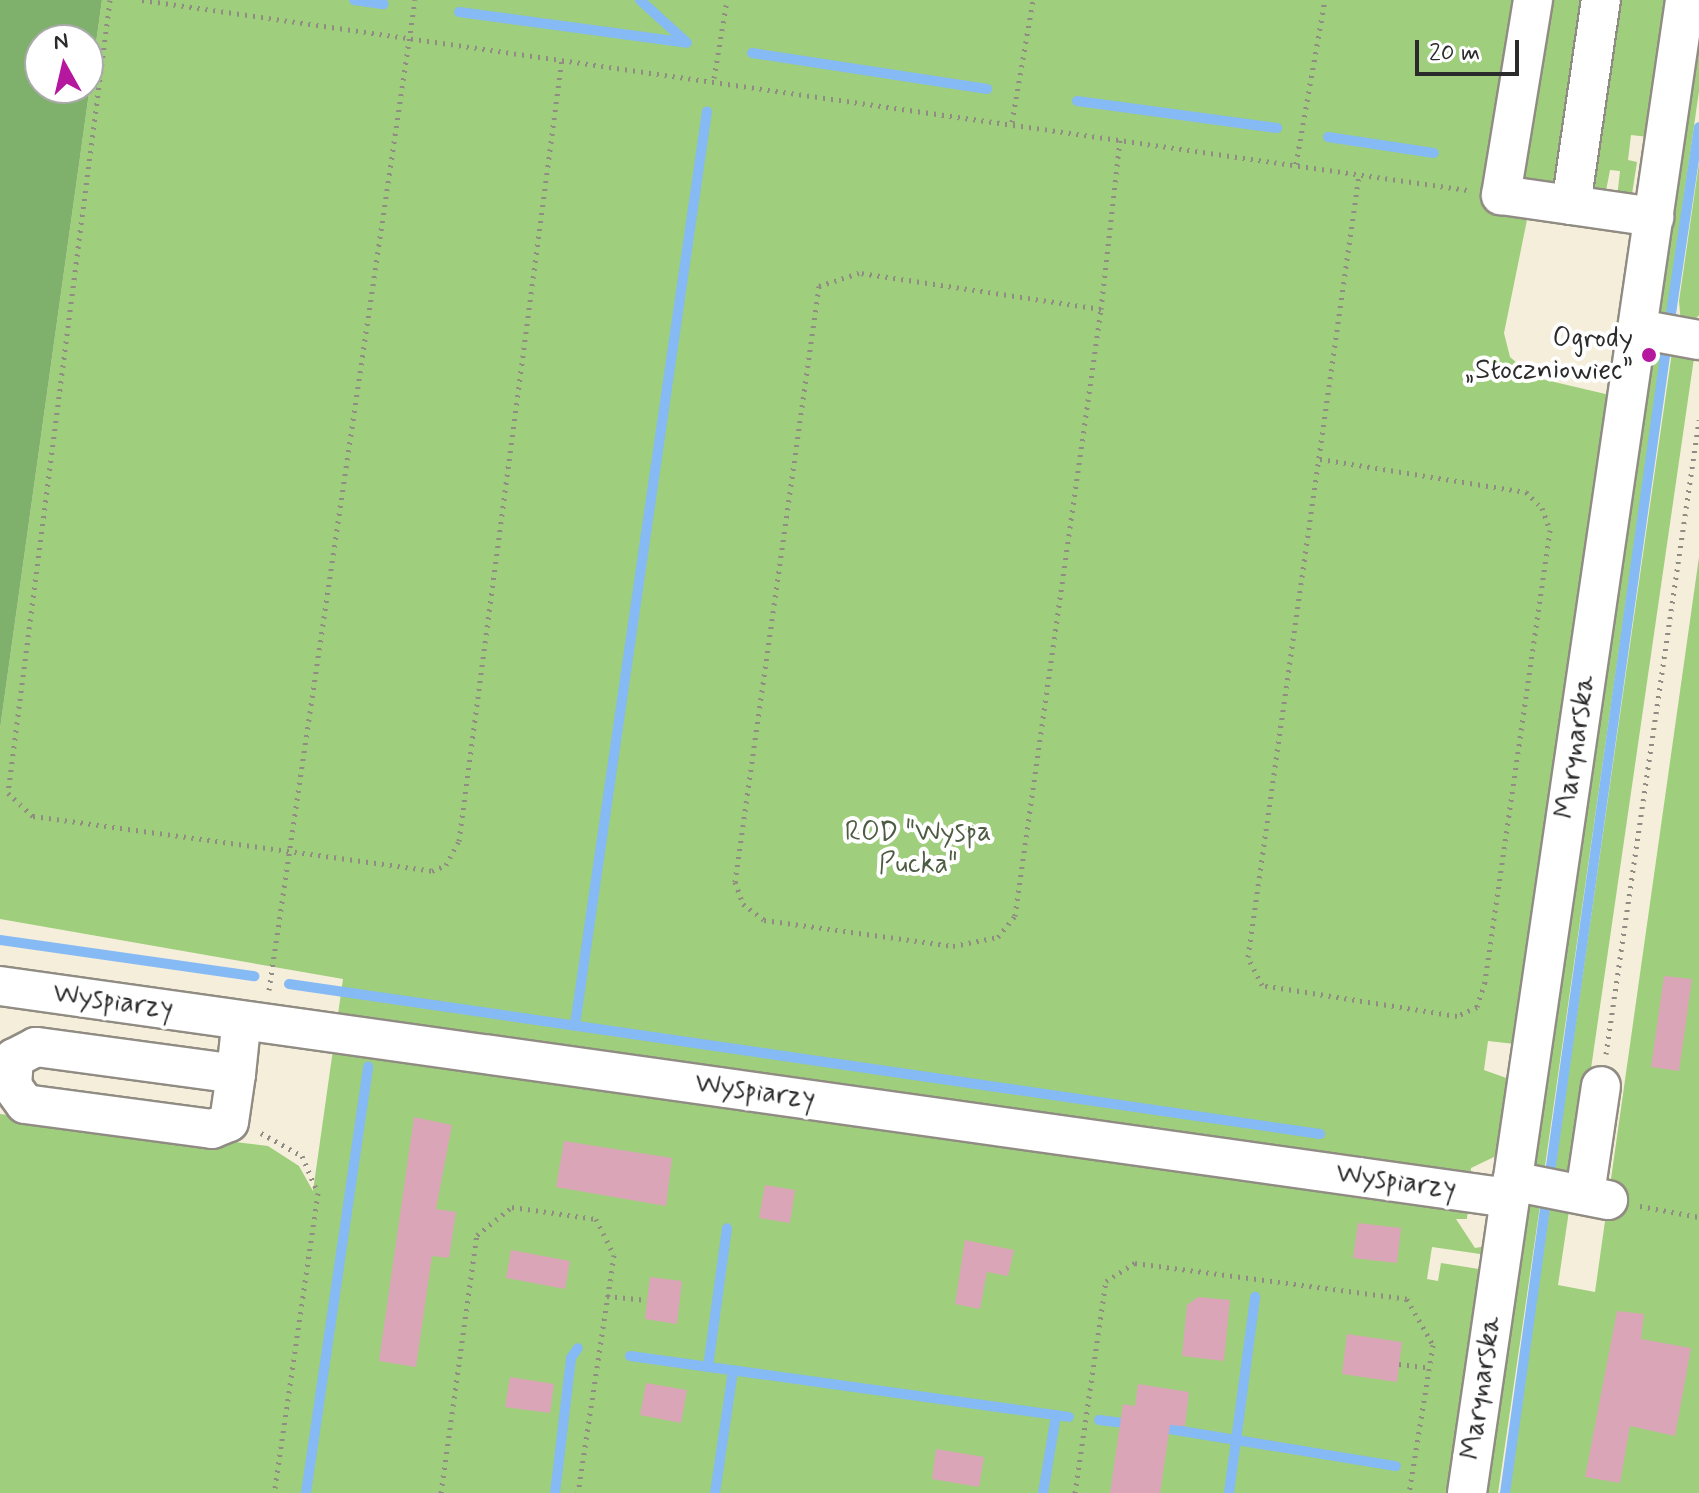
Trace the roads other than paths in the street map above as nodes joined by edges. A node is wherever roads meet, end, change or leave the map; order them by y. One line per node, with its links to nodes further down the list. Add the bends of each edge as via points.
1 (1533, 0): 4 (street, via 1501,195)
2 (1601, 0): 4 (street)
3 (1685, 0): 5 (street, Marynarska)
4 (1571, 205): 5 (street)
5 (1654, 217): 6 (street, Marynarska)
6 (1669, 334): 10 (street, Marynarska)
7 (0, 986): 8 (street, Wyspiarzy)
8 (247, 1045): 8 (street, via 36,1047 14,1058 12,1086 25,1104 212,1129 234,1123); 10 (street, Wyspiarzy)
9 (1601, 1086): 10 (street, Wyspiarzy, via 1590,1195)
10 (1515, 1187): 11 (street, Marynarska)
11 (1467, 1493)

